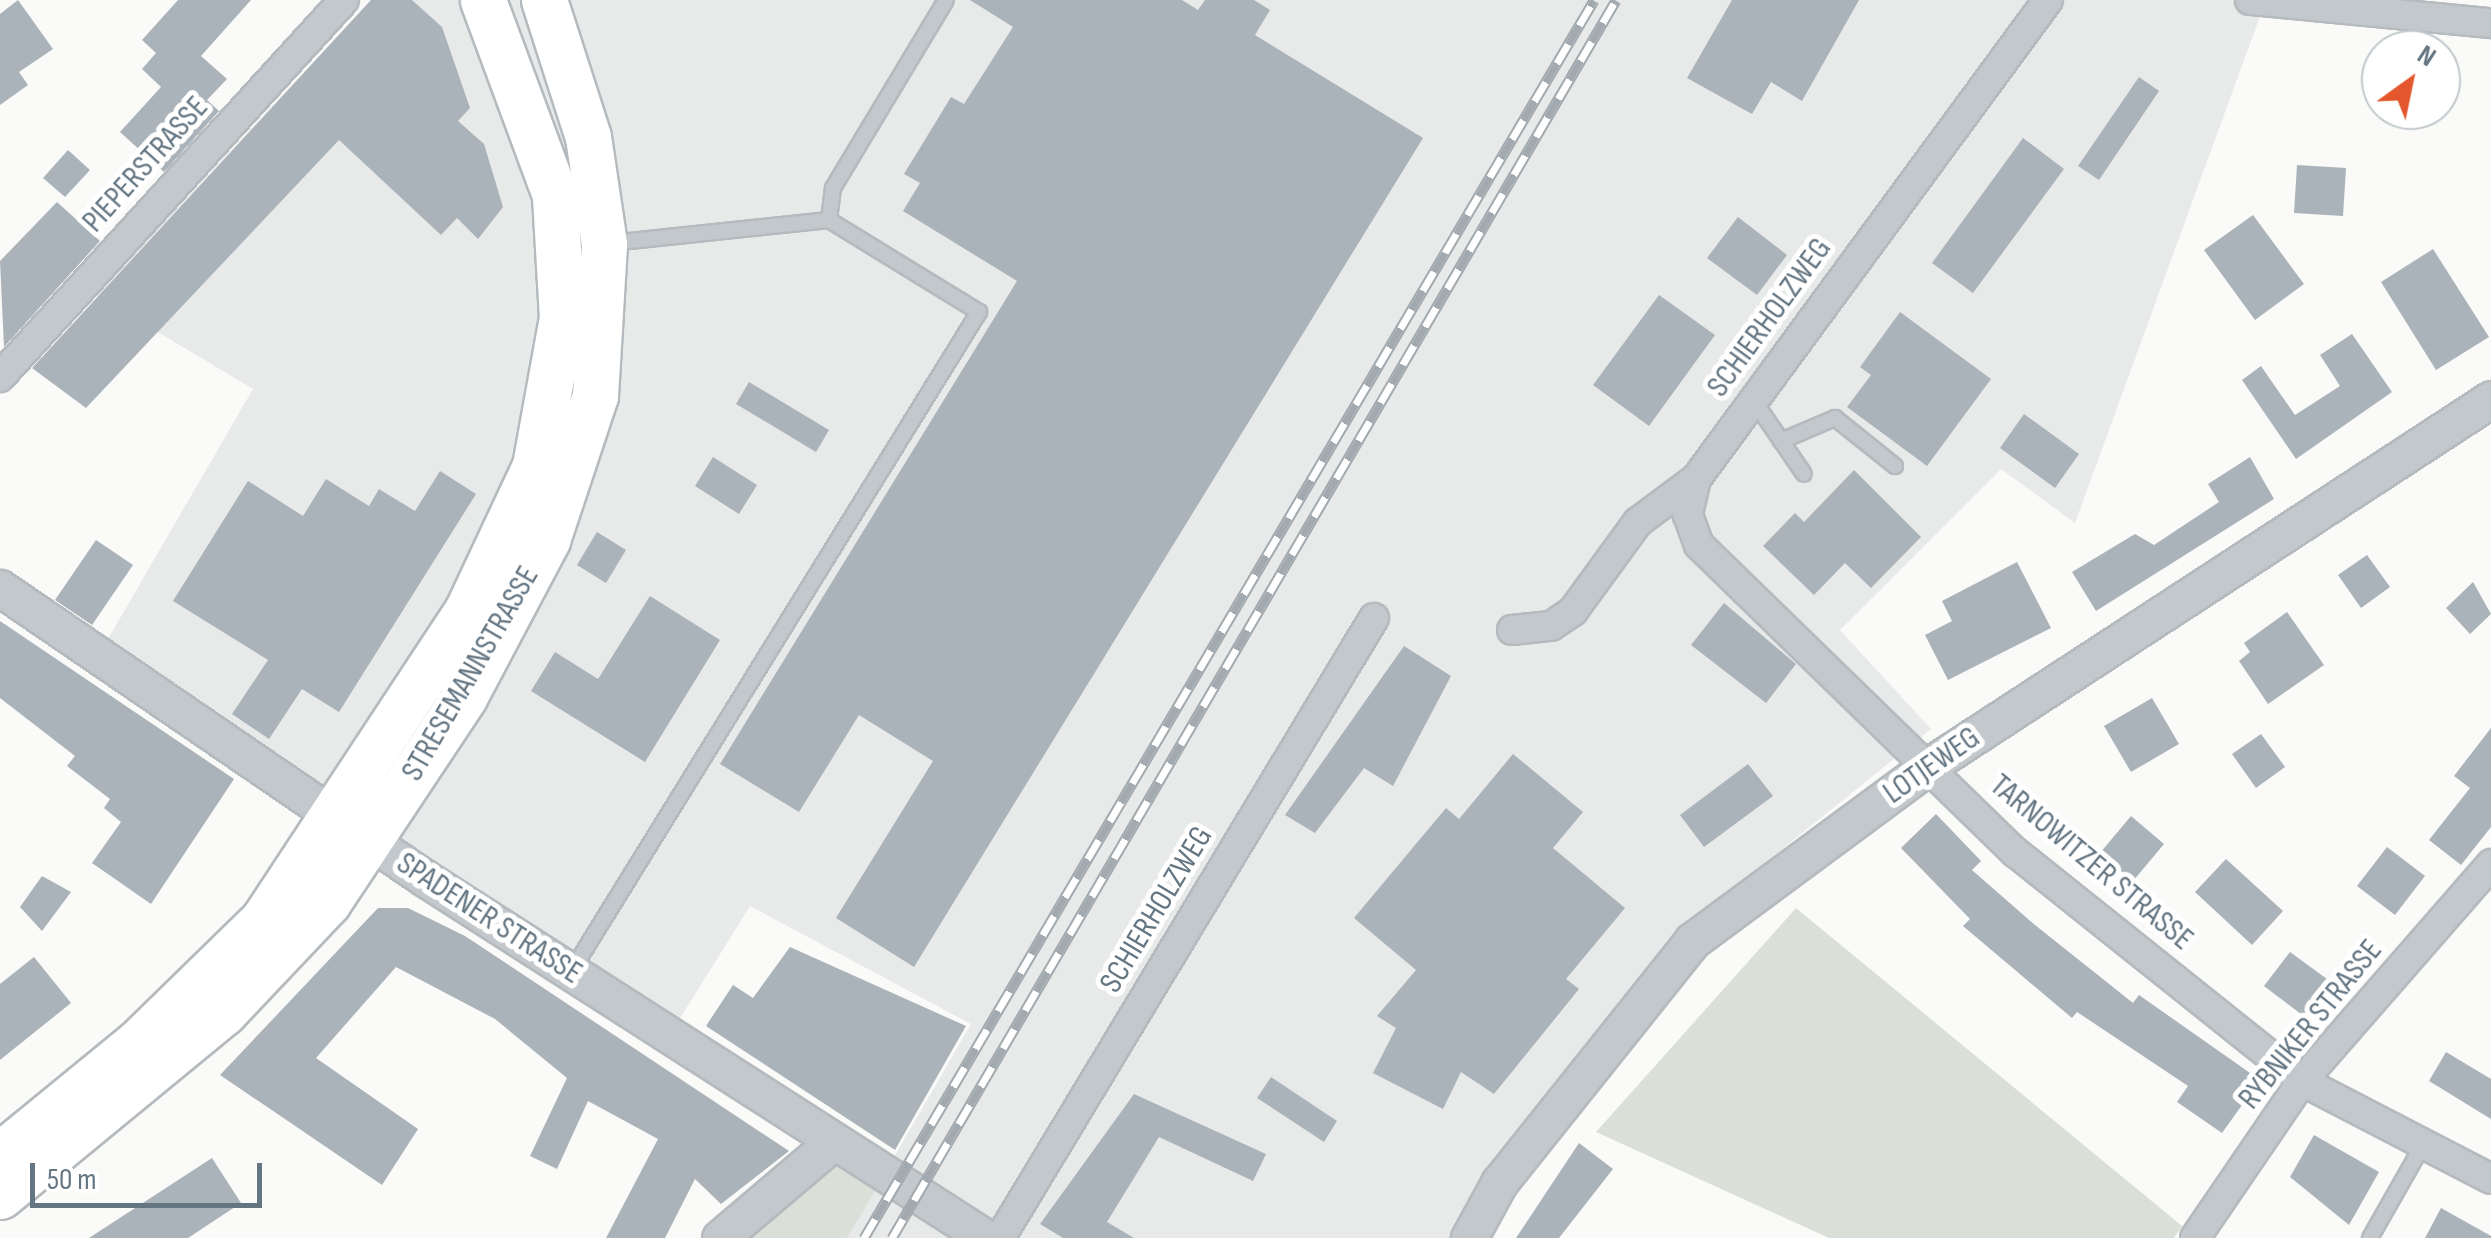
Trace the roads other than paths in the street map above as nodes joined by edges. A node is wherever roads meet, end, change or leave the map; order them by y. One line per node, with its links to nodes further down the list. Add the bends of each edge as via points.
1 (344, 0): 12 (street, PIEPERSTRASSE)
2 (483, 0): 23 (main road, STRESEMANNSTRASSE, via 555,195 555,392 535,466)
3 (544, 0): 9 (main road, STRESEMANNSTRASSE)
4 (564, 0): 9 (street)
5 (946, 0): 10 (lane, via 832,188)
6 (2048, 0): 13 (street, SCHIERHOLZWEG)
7 (2250, 0): 8 (street)
8 (2491, 22)
9 (557, 46): 11 (main road, STRESEMANNSTRASSE, via 588,137)
10 (829, 220): 11 (lane); 25 (lane, via 980,312)
11 (604, 244): 23 (main road, STRESEMANNSTRASSE, via 601,361 576,469 502,628)
12 (0, 377)
13 (1753, 400): 15 (lane); 18 (street, SCHIERHOLZWEG)
14 (2485, 410): 22 (street, LOTJEWEG)
15 (1781, 441): 16 (lane, via 1836,418); 17 (lane)
16 (1894, 466)
17 (1804, 474)
18 (1696, 478): 21 (street, SCHIERHOLZWEG, via 1638,522 1573,611 1552,626); 22 (street, TARNOWITZER STRASSE, via 1688,515 1699,545)
19 (0, 588): 23 (street, SPADENER STRASSE)
20 (1374, 618): 34 (street, SCHIERHOLZWEG)
21 (1512, 630)
22 (1927, 767): 26 (street, TARNOWITZER STRASSE, via 2015,852); 35 (street, LOTJEWEG, via 1692,941 1499,1183)
23 (354, 830): 25 (street, SPADENER STRASSE); 29 (main road, STRESEMANNSTRASSE, via 209,978); 31 (main road, STRESEMANNSTRASSE, via 282,957)
24 (2491, 864): 26 (street, RYBNIKER STRASSE)
25 (570, 974): 28 (street, SPADENER STRASSE)
26 (2302, 1081): 27 (street, TARNOWITZER STRASSE); 36 (street, RYBNIKER STRASSE)
27 (2424, 1142): 30 (street, TARNOWITZER STRASSE); 37 (lane)
28 (831, 1144): 32 (street, SPADENER STRASSE); 33 (street)
29 (0, 1154)
30 (2491, 1179)
31 (0, 1196)
32 (971, 1234)
33 (720, 1238)
34 (1000, 1238)
35 (1469, 1238)
36 (2195, 1238)
37 (2370, 1238)

